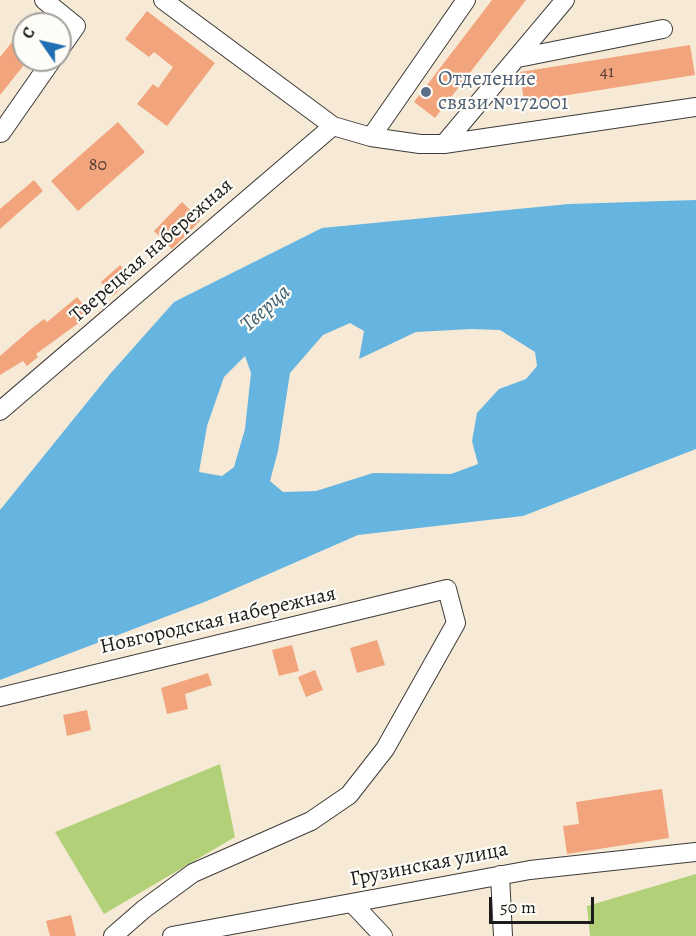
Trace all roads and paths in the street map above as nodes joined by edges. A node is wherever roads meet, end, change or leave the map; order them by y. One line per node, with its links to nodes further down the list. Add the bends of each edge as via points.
1 (44, 0): 5 (street)
2 (164, 0): 10 (street)
3 (466, 0): 12 (street)
4 (559, 2): 7 (street)
5 (59, 12)
6 (663, 29): 7 (street)
7 (518, 58): 13 (street)
8 (44, 72): 11 (street)
9 (696, 107): 13 (street)
10 (333, 126): 12 (street); 14 (street, Тверецкая набережная)
11 (0, 134)
12 (371, 137): 13 (street)
13 (444, 144)
14 (0, 411)
15 (0, 697): 19 (street, Новгородская набережная, via 447,589 456,623 385,749 349,795 311,821 193,873)
16 (696, 852): 17 (street, Грузинская улица)
17 (500, 875): 18 (street, Грузинская улица); 22 (street)
18 (352, 903): 20 (street, Грузинская улица); 21 (street)
19 (113, 936)
20 (172, 936)
21 (383, 936)
22 (503, 936)

